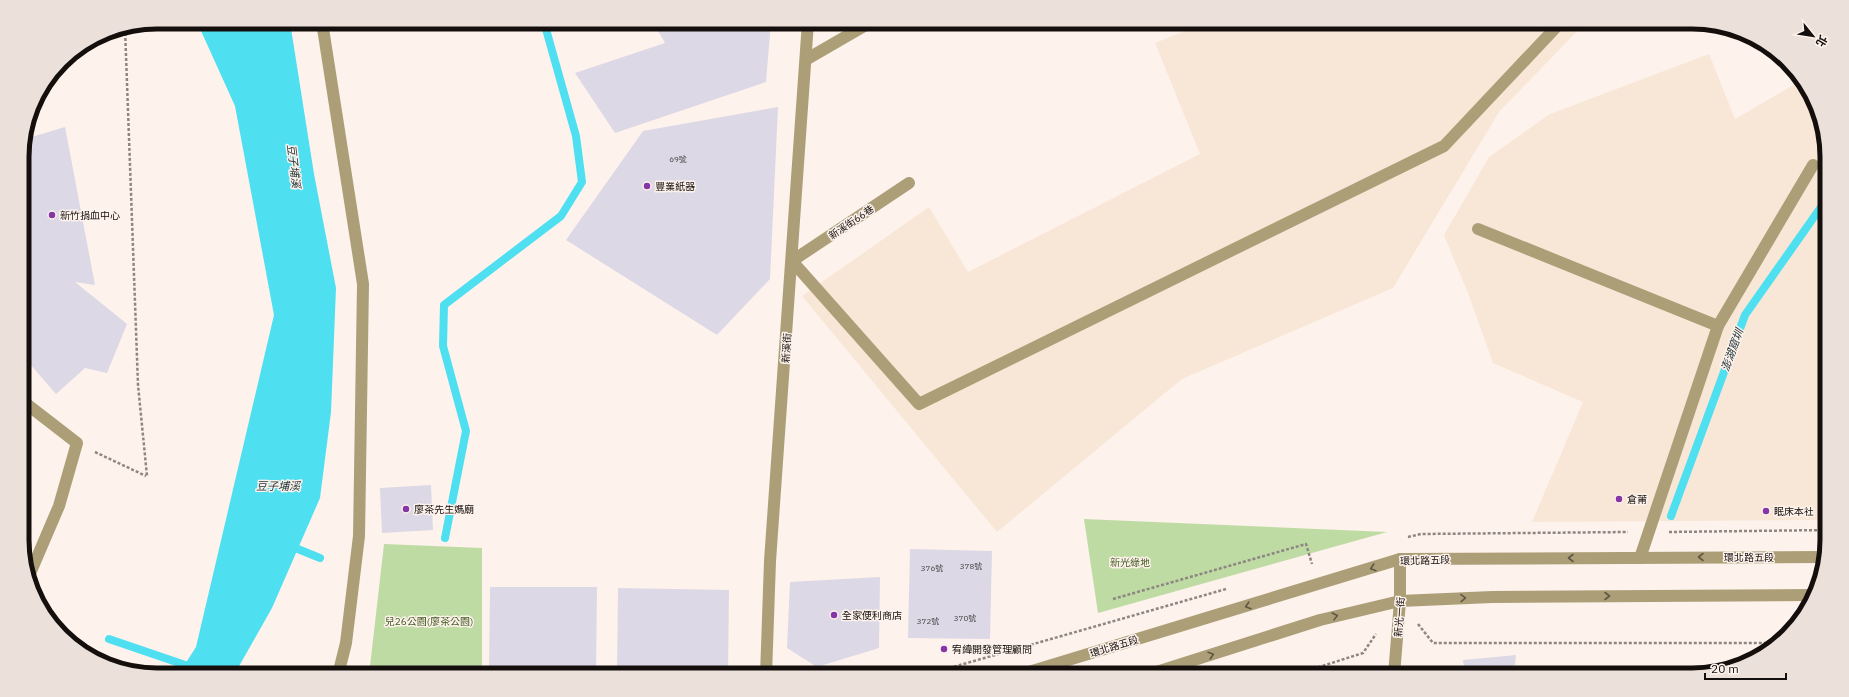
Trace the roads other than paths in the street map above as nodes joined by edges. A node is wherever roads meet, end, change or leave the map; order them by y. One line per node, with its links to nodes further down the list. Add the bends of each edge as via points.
1 (323, 29): 18 (street, via 363,284 359,536 346,643)
2 (808, 29): 5 (street, 新溪街)
3 (858, 29): 5 (street)
4 (1554, 29): 9 (street, via 1444,146 919,404)
5 (807, 59): 9 (street, 新溪街)
6 (1812, 165): 10 (street)
7 (910, 183): 9 (street, 新溪街66巷)
8 (1478, 229): 10 (street)
9 (792, 261): 19 (street, 新溪街, via 770,561)
10 (1718, 326): 13 (street)
11 (29, 406): 15 (street, via 77,443 59,506)
12 (1819, 557): 13 (street, 環北路五段, one-way to 13)
13 (1640, 558): 14 (street, 環北路五段, one-way to 14)
14 (1400, 559): 17 (street, 新光一街); 20 (street, 環北路五段, one-way to 20)
15 (32, 569)
16 (1808, 595): 17 (street, one-way to 16, via 1492,597)
17 (1400, 601): 21 (street, one-way to 17, via 1320,620); 22 (street, 新光一街)
18 (340, 668)
19 (766, 668)
20 (1042, 668)
21 (1169, 668)
22 (1395, 668)

